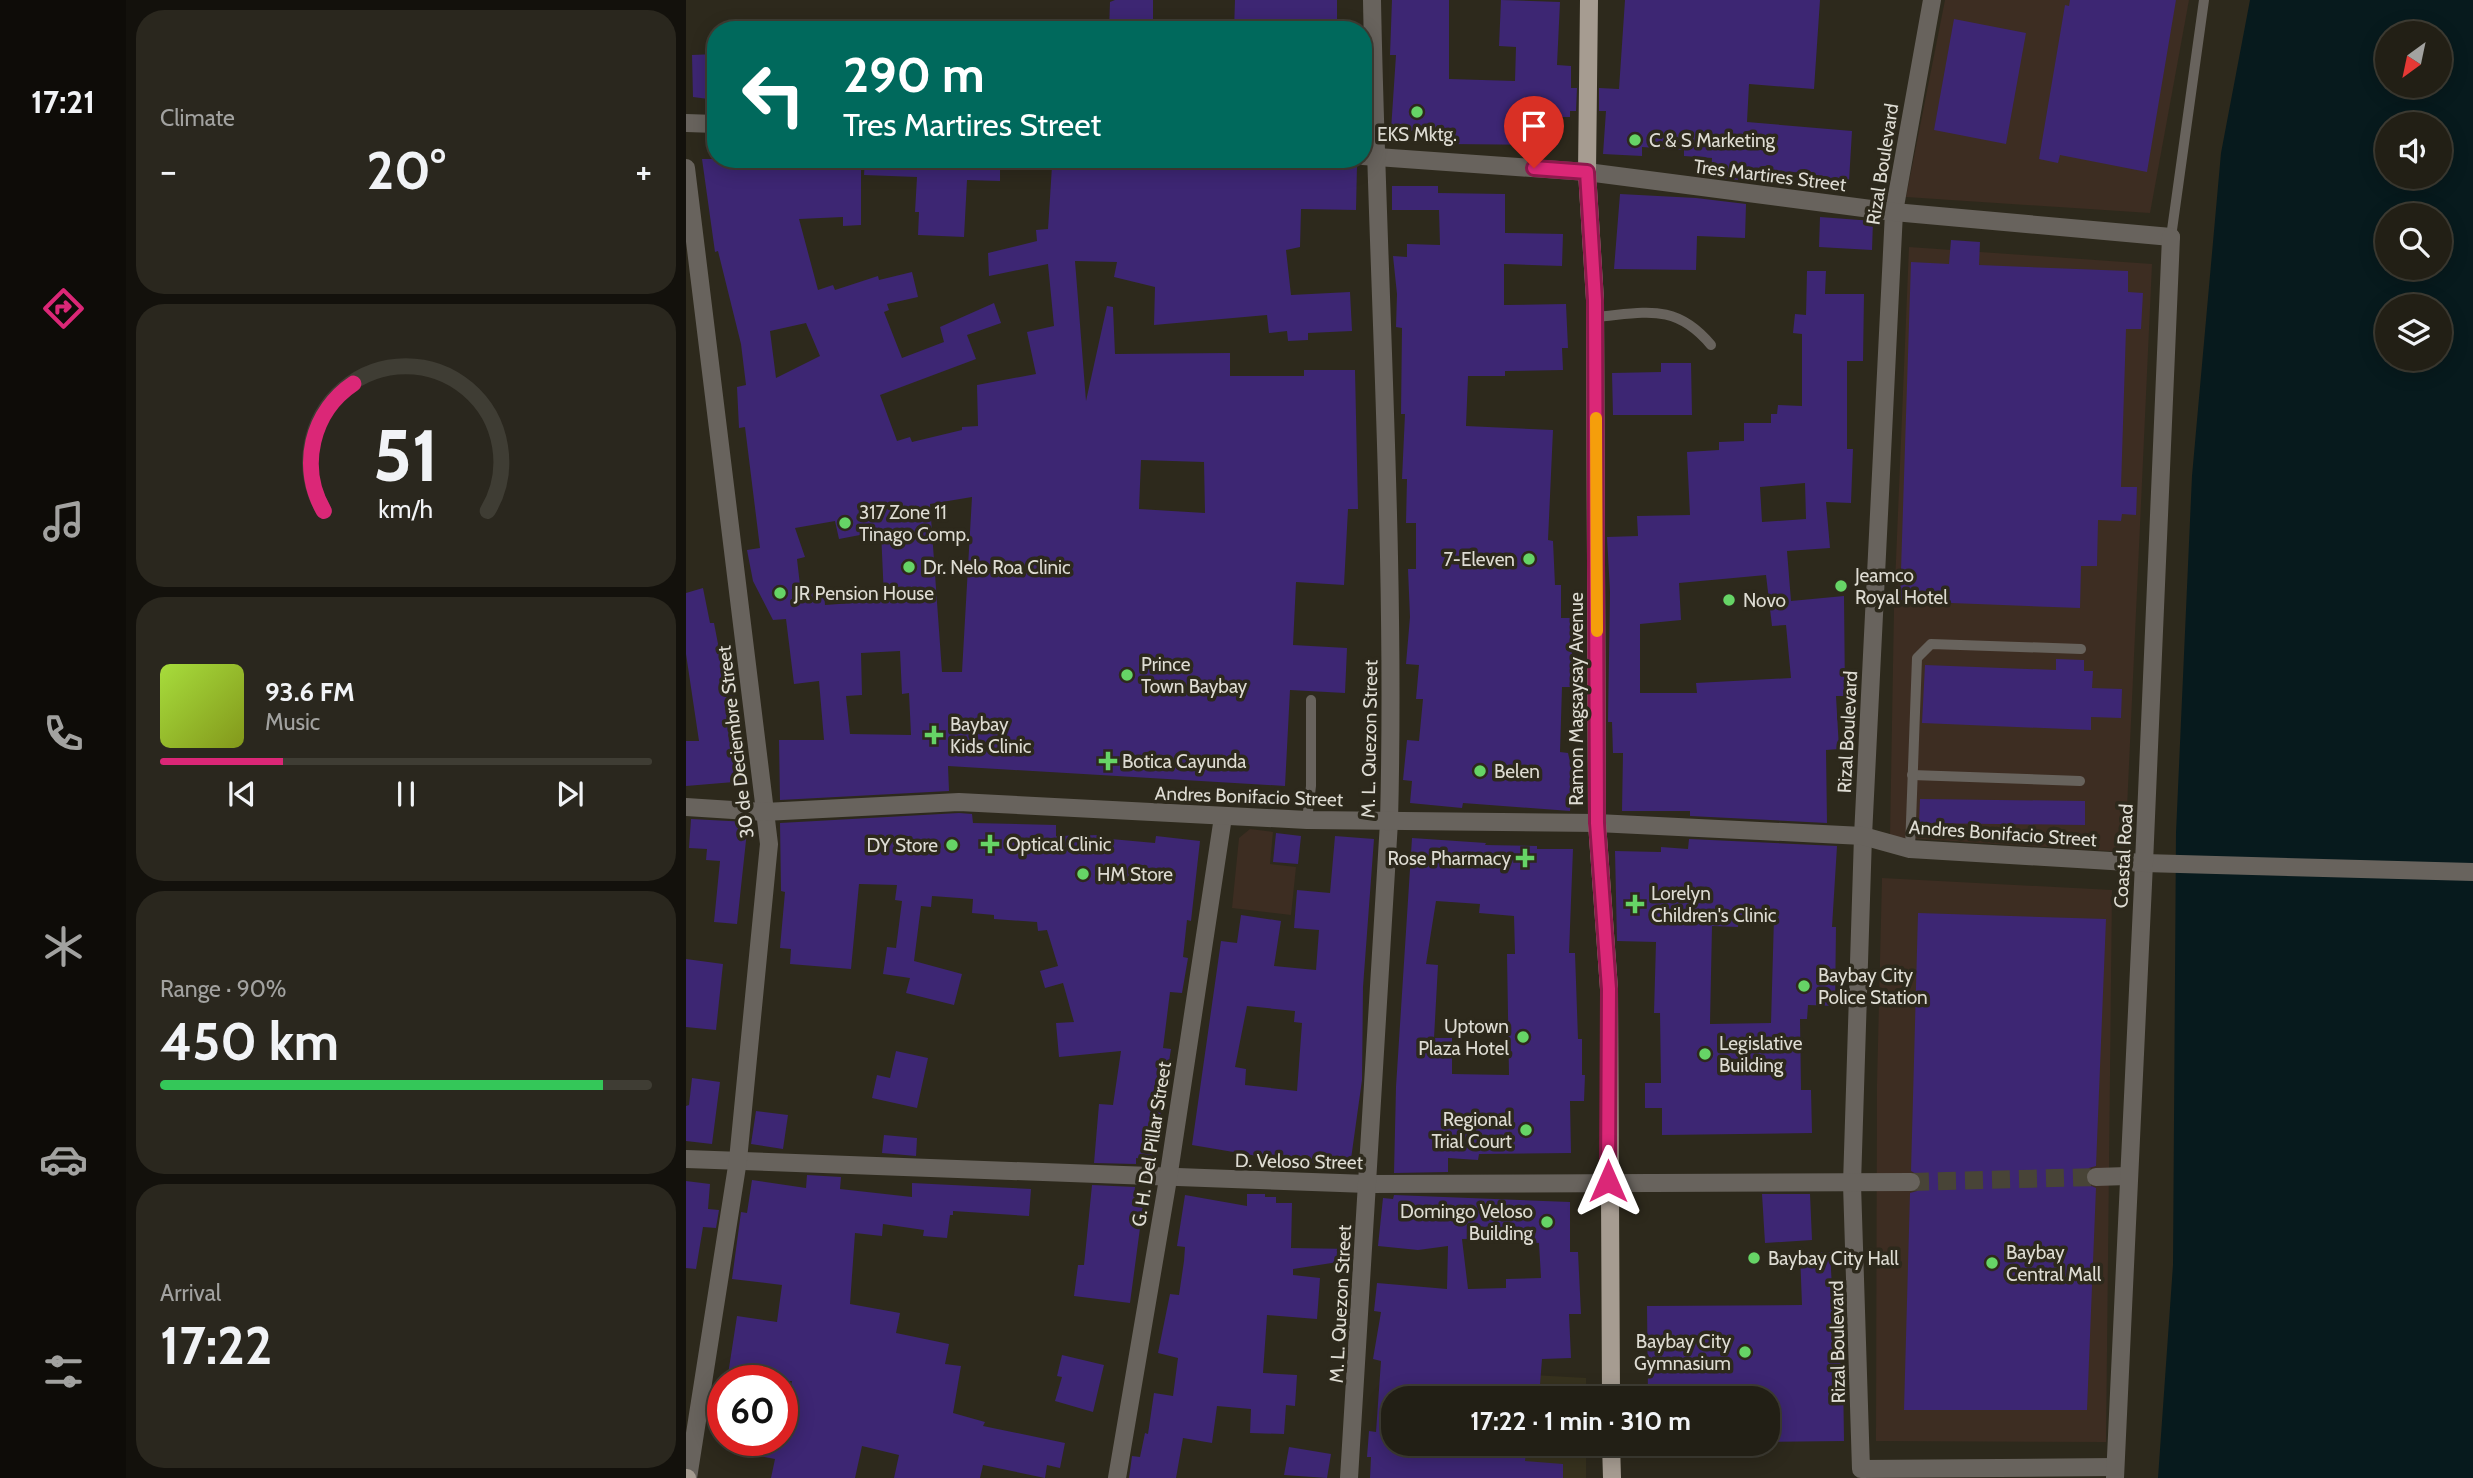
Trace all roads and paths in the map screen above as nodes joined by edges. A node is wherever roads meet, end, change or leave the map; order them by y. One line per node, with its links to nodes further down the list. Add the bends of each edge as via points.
1 (1372, 0): 5 (street, M. L. Quezon Street)
2 (1588, 0): 11 (main road, Ramon Magsaysay Avenue)
3 (1932, 0): 12 (street, Rizal Boulevard)
4 (2204, 0): 13 (lane)
5 (1372, 21)
6 (686, 123): 7 (street)
7 (707, 124)
8 (1372, 156): 11 (street, Tres Martires Street)
9 (686, 168): 21 (street, 30 de Deciembre Street)
10 (1370, 168): 24 (street, M. L. Quezon Street, via 1390,519)
11 (1587, 172): 12 (street, Tres Martires Street); 14 (main road, Ramon Magsaysay Avenue)
12 (1894, 212): 13 (street, Tres Martires Street); 26 (street, Rizal Boulevard)
13 (2171, 237): 28 (street, Coastal Road)
14 (1595, 317): 15 (lane, via 1675,315 1695,326); 25 (main road, Ramon Magsaysay Avenue)
15 (1711, 345)
16 (2081, 649): 18 (lane, via 1931,644 1917,657)
17 (1311, 700): 23 (lane)
18 (1912, 775): 19 (lane); 27 (lane)
19 (2080, 780)
20 (686, 807): 21 (street, Andres Bonifacio Street)
21 (764, 812): 22 (street, Andres Bonifacio Street, via 959,802); 31 (street, 30 de Deciembre Street, via 769,844)
22 (1223, 817): 23 (street, Andres Bonifacio Street); 34 (street, G. H. Del Pillar Street)
23 (1307, 820): 24 (street, Andres Bonifacio Street)
24 (1389, 822): 25 (street, Andres Bonifacio Street); 37 (street, M. L. Quezon Street)
25 (1597, 823): 26 (street, Andres Bonifacio Street); 35 (main road, Ramon Magsaysay Avenue, via 1609,989)
26 (1863, 836): 27 (street, Andres Bonifacio Street); 38 (street, Rizal Boulevard)
27 (1910, 849): 28 (street, Andres Bonifacio Street)
28 (2144, 863): 29 (street, Andres Bonifacio Street); 32 (street, Coastal Road)
29 (2473, 872)
30 (686, 1159): 31 (street, D. Veloso Street)
31 (738, 1160): 34 (street, D. Veloso Street); 42 (street, 30 de Deciembre Street)
32 (2127, 1176): 33 (street); 41 (street, Coastal Road)
33 (2096, 1177)
34 (1168, 1179): 37 (street, D. Veloso Street); 43 (street, G. H. Del Pillar Street)
35 (1608, 1181): 37 (street, D. Veloso Street); 38 (street, D. Veloso Street); 39 (main road, Ramon Magsaysay Avenue)
36 (1910, 1182): 38 (street, D. Veloso Street)
37 (1368, 1184): 44 (street, M. L. Quezon Street)
38 (1852, 1184): 41 (street, Rizal Boulevard, via 1861,1469)
39 (1611, 1386)
40 (1611, 1456): 45 (main road)
41 (2115, 1473)
42 (687, 1478)
43 (1117, 1478)
44 (1349, 1478)
45 (1612, 1478)

